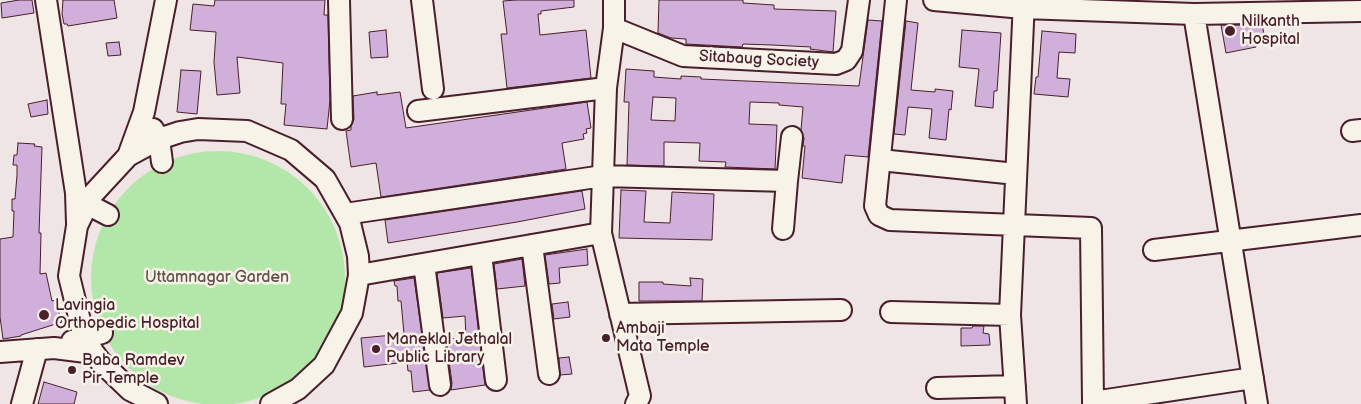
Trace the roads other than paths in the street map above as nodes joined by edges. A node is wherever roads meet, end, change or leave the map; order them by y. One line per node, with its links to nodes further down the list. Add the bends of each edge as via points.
1 (46, 0): 26 (street)
2 (166, 0): 16 (street)
3 (339, 0): 17 (street)
4 (422, 0): 14 (street)
5 (860, 0): 12 (street, Sitabaug Society, via 852,51 846,60 836,64 684,56)
6 (896, 0): 21 (street)
7 (934, 0): 9 (street)
8 (614, 2): 12 (street)
9 (1024, 4): 11 (street); 23 (street)
10 (1361, 11): 11 (street)
11 (1194, 14): 33 (street)
12 (614, 28): 13 (street)
13 (606, 88): 15 (street); 24 (street)
14 (433, 89)
15 (418, 111)
16 (144, 112): 19 (street); 20 (street)
17 (342, 119)
18 (792, 137): 25 (street)
19 (159, 139): 20 (street); 22 (street); 27 (street, via 198,129 247,131 291,150 325,179)
20 (128, 156): 26 (street, via 92,195)
21 (880, 160): 23 (street); 30 (street, via 875,206 879,215 890,220)
22 (162, 162)
23 (1016, 174): 30 (street)
24 (603, 176): 25 (street); 27 (street); 32 (street)
25 (787, 182): 31 (street)
26 (81, 199): 28 (street); 43 (street, via 69,276)
27 (345, 214): 38 (street, via 358,256)
28 (108, 215)
29 (1361, 225): 33 (street)
30 (1014, 226): 42 (street); 47 (street, via 1091,228 1093,402)
31 (783, 228)
32 (601, 233): 34 (street); 41 (street)
33 (1231, 242): 35 (street); 47 (street)
34 (532, 245): 36 (street); 46 (street)
35 (1154, 250)
36 (481, 254): 37 (street); 48 (street)
37 (424, 264): 38 (street); 49 (street)
38 (359, 275): 55 (street, via 352,313 324,366 298,389)
39 (841, 310): 41 (street)
40 (892, 312): 42 (street)
41 (620, 314): 56 (street, via 640,396)
42 (1010, 314): 51 (street)
43 (93, 341): 44 (street); 52 (street, via 100,361)
44 (46, 349): 45 (street); 53 (street)
45 (0, 352)
46 (549, 374)
47 (1253, 378): 57 (street)
48 (496, 380)
49 (440, 385)
50 (937, 388): 51 (street)
51 (1015, 395)
52 (129, 397): 54 (street)
53 (22, 404)
54 (157, 404)
55 (272, 404)
56 (636, 404)
57 (1257, 404)

